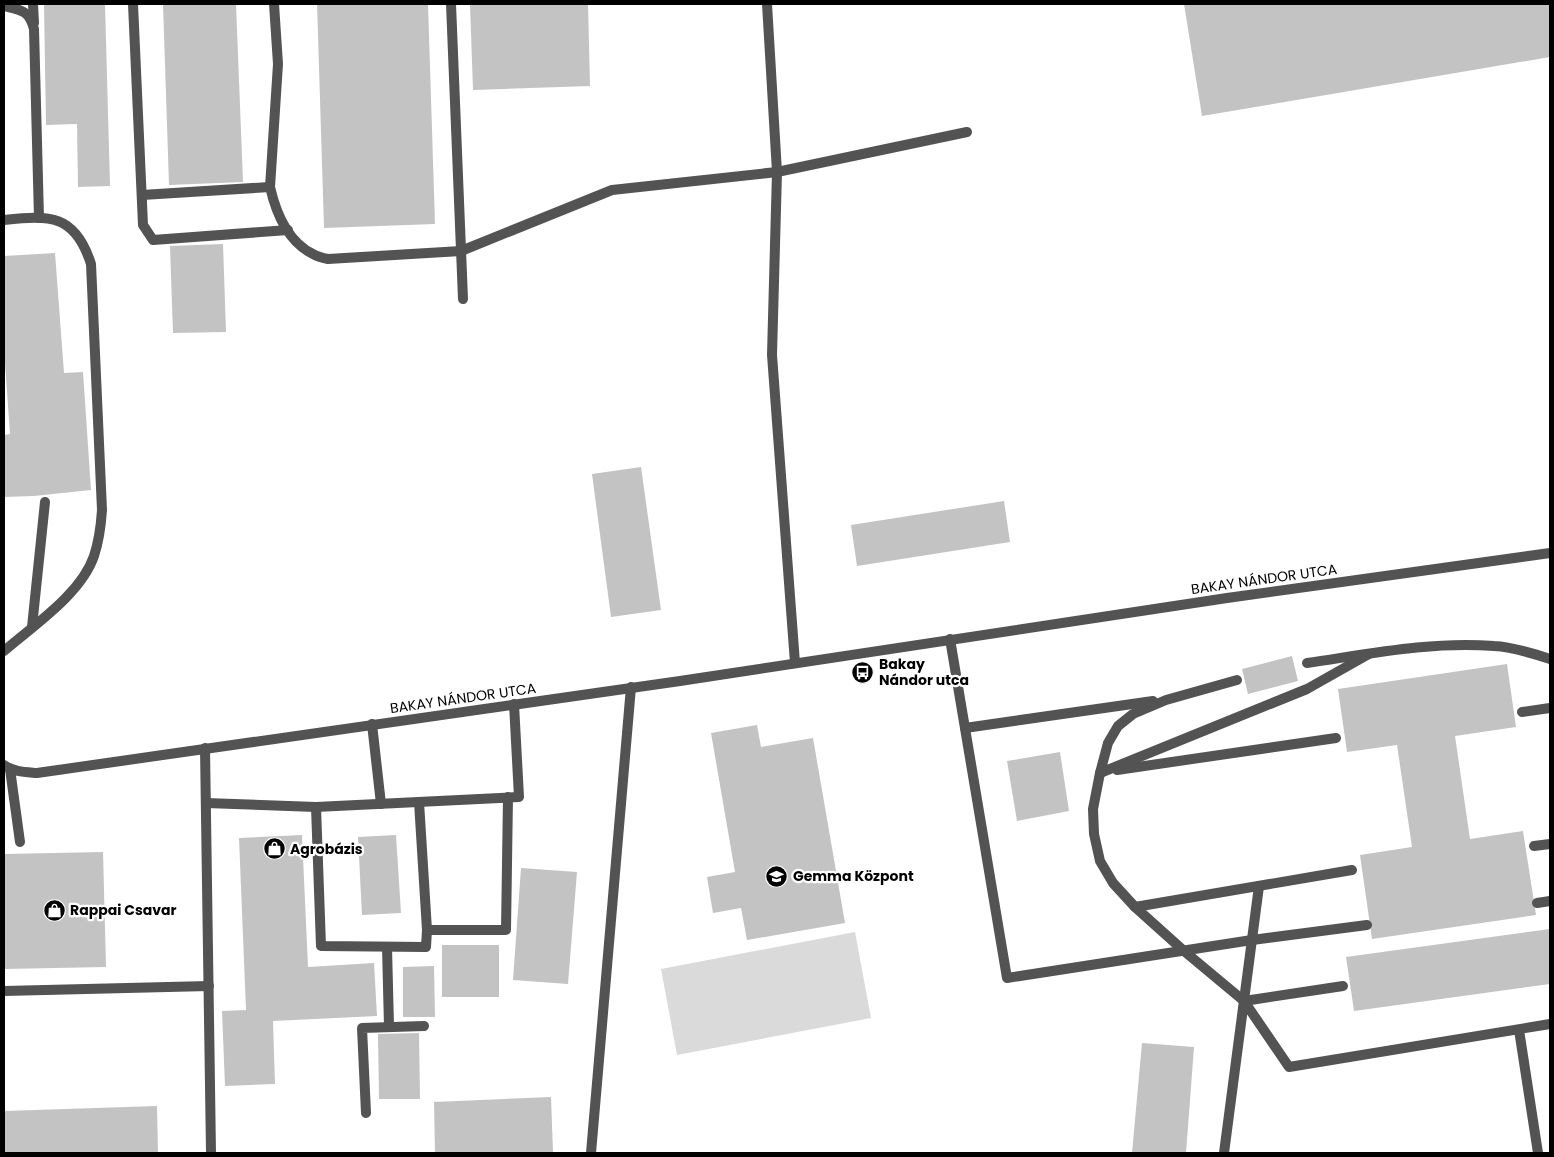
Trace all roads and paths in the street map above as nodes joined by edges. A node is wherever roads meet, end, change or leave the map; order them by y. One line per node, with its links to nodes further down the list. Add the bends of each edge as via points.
1 (34, 4): 7 (street)
2 (133, 4): 11 (street)
3 (274, 4): 10 (street, via 278,64)
4 (451, 4): 15 (street)
5 (768, 4): 9 (street)
6 (4, 6): 7 (street, via 23,10 29,15)
7 (34, 29): 12 (street)
8 (967, 132): 9 (street)
9 (777, 172): 15 (street, via 612,190); 24 (street, via 772,355)
10 (270, 187): 11 (street); 14 (street, via 275,207)
11 (142, 195): 14 (street, via 143,224 152,240)
12 (39, 218): 13 (street); 19 (street, via 61,222 73,230 81,239 91,264 102,510 100,536 86,573 68,596)
13 (4, 220)
14 (288, 230): 15 (street, via 300,245 328,259)
15 (461, 251): 16 (street)
16 (463, 299)
17 (45, 502): 19 (street)
18 (1550, 553): 20 (street, BAKAY NÁNDOR UTCA)
19 (32, 627): 21 (street)
20 (950, 639): 24 (street, BAKAY NÁNDOR UTCA); 33 (street)
21 (4, 651)
22 (1368, 654): 23 (street, via 1466,644 1496,646); 25 (street); 37 (street, via 1308,689)
23 (1550, 659)
24 (795, 663): 27 (street, BAKAY NÁNDOR UTCA)
25 (1307, 663)
26 (1237, 680): 28 (street)
27 (631, 687): 29 (street, BAKAY NÁNDOR UTCA); 66 (street)
28 (1166, 700): 33 (street); 37 (street, via 1133,714 1118,726 1108,742)
29 (514, 704): 32 (street, BAKAY NÁNDOR UTCA); 38 (street, via 519,797)
30 (1550, 708): 31 (street)
31 (1522, 712)
32 (372, 724): 35 (street, BAKAY NÁNDOR UTCA); 41 (street)
33 (965, 728): 55 (street, via 1007,978)
34 (1336, 738): 37 (street)
35 (205, 748): 36 (street, BAKAY NÁNDOR UTCA, via 37,773); 40 (street)
36 (7, 767): 43 (street)
37 (1100, 773): 50 (street, via 1093,808 1100,861 1113,883)
38 (508, 797): 39 (street); 52 (street, via 506,930)
39 (420, 802): 41 (street); 52 (street)
40 (206, 803): 42 (street); 56 (street)
41 (381, 804): 42 (street)
42 (316, 807): 54 (street, via 322,946)
43 (20, 842)
44 (1550, 844): 45 (street)
45 (1534, 846)
46 (1352, 870): 47 (street)
47 (1259, 886): 50 (street); 53 (street)
48 (1550, 901): 49 (street)
49 (1537, 903)
50 (1135, 907): 55 (street)
51 (1367, 925): 53 (street)
52 (427, 930): 54 (street, via 426,948)
53 (1252, 940): 55 (street); 59 (street)
54 (386, 947): 61 (street)
55 (1184, 951): 59 (street)
56 (209, 986): 58 (street); 65 (street)
57 (1343, 986): 59 (street)
58 (4, 991)
59 (1244, 1001): 63 (street, via 1289,1066); 67 (street)
60 (1550, 1024): 63 (street)
61 (388, 1026): 62 (street); 64 (street, via 362,1028)
62 (424, 1026)
63 (1519, 1030): 68 (street)
64 (366, 1113)
65 (211, 1153)
66 (591, 1153)
67 (1224, 1153)
68 (1538, 1153)

